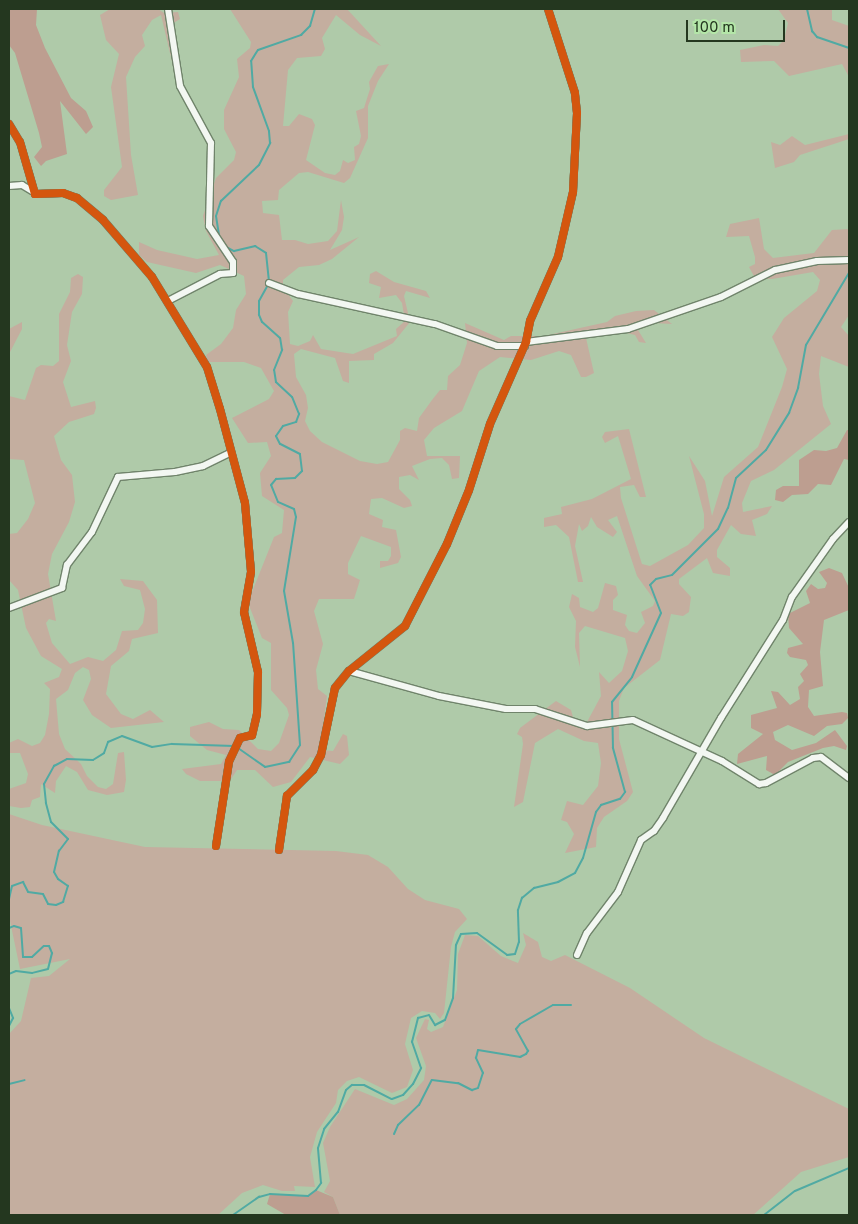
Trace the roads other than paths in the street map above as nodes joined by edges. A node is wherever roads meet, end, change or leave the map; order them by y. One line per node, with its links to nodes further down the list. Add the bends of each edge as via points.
1 (168, 9): 8 (street, via 180,86 211,143 210,226 233,262 233,273 220,274)
2 (548, 9): 9 (street, via 577,113 573,192 558,257 530,321)
3 (9, 124): 5 (street, via 20,142)
4 (9, 186): 5 (street, via 22,185)
5 (35, 194): 8 (street, via 63,193 78,198 103,220)
6 (849, 260): 9 (street, via 824,260 775,270 721,297 628,329)
7 (269, 282): 9 (street, via 298,294 435,324 497,346)
8 (168, 302): 10 (street, via 207,367)
9 (526, 344): 13 (street, via 490,424 447,544 405,626)
10 (230, 453): 12 (street, via 203,466 175,472 118,476 92,532 67,565 62,588); 16 (street, via 244,503 248,532 251,572 244,612 258,672 257,714 252,735 240,738 229,762)
11 (849, 522): 14 (street, via 792,597 783,620)
12 (9, 608)
13 (349, 671): 14 (street, via 439,696 506,709 535,709 587,726 633,720); 17 (street, via 335,688 330,701 321,755 313,770 287,796)
14 (701, 753): 15 (street, via 722,761 759,784 766,784 813,758 821,757); 18 (street, via 663,818 654,831 641,840 618,892 587,933)
15 (849, 778)
16 (216, 846)
17 (279, 850)
18 (577, 955)

